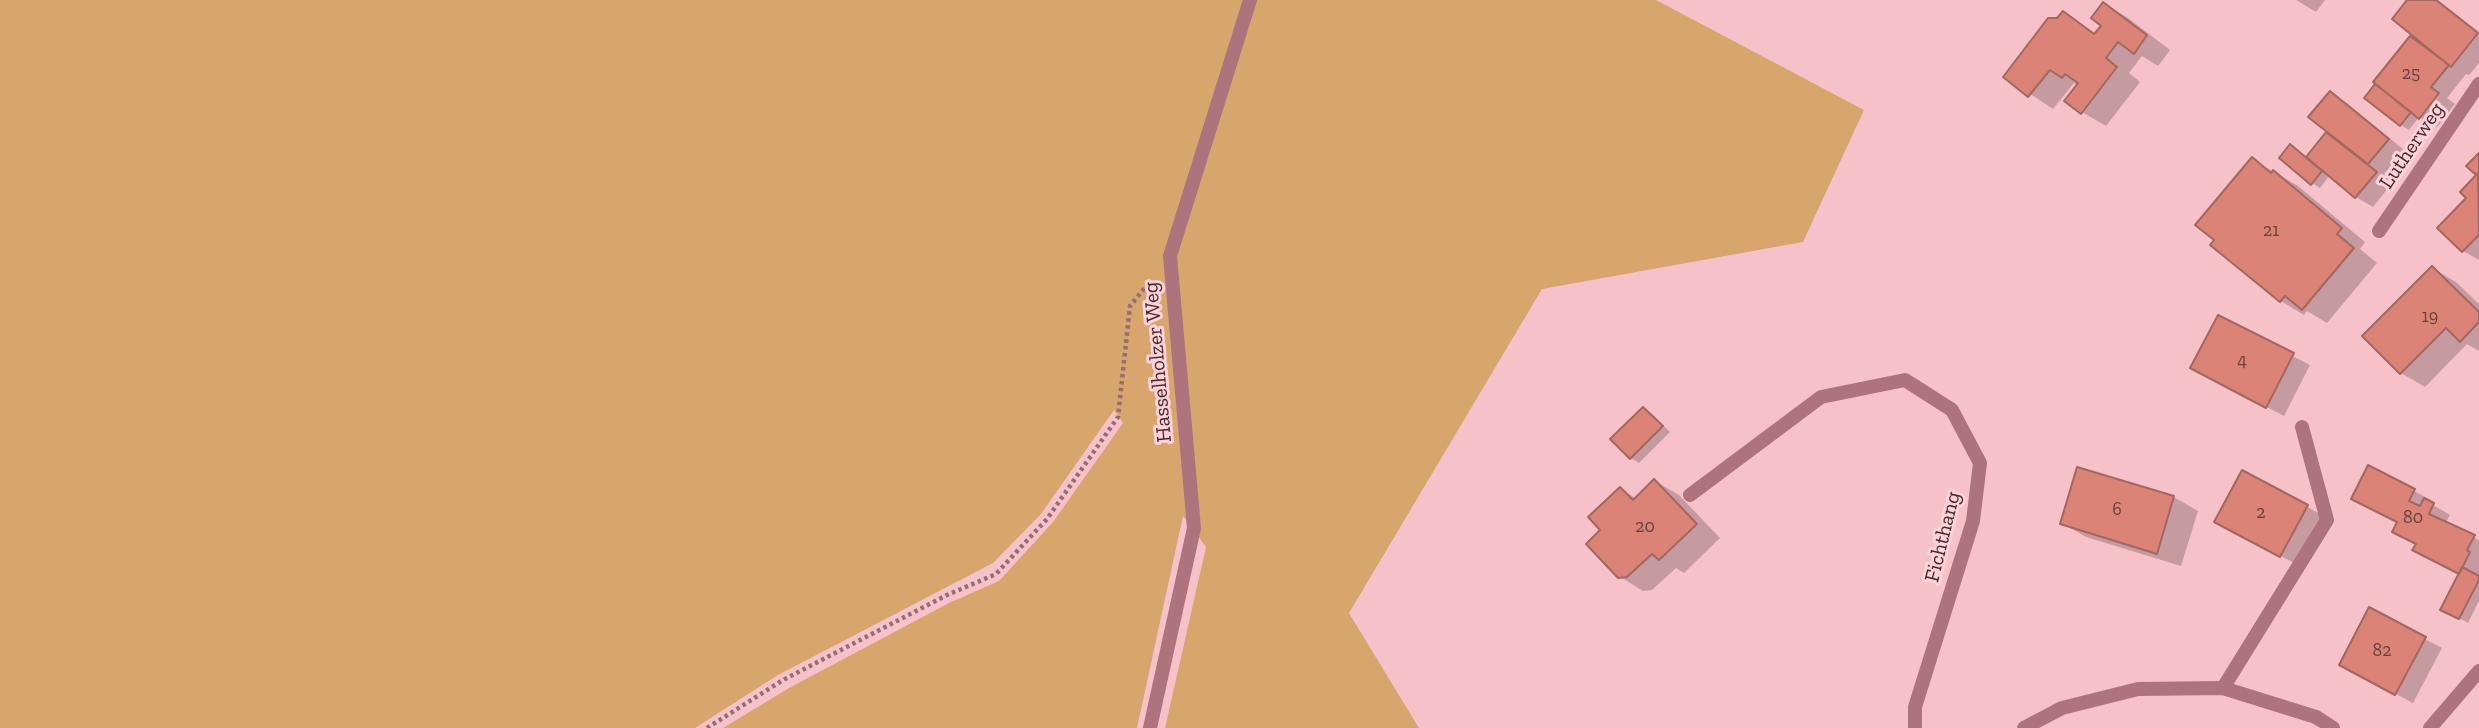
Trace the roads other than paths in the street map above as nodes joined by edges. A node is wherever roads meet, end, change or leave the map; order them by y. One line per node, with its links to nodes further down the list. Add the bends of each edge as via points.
1 (1250, 0): 8 (street, Hasselholzer Weg, via 1170,256 1194,528)
2 (2479, 84): 3 (street, Lutherweg)
3 (2379, 231)
4 (2302, 428): 7 (street, via 2327,520)
5 (1690, 495): 9 (street, Fichthang, via 1821,397 1905,380 1952,410 1980,463 1973,521 1915,707)
6 (2479, 671): 12 (street)
7 (2223, 688): 10 (street, via 2138,689 2062,708); 11 (street, via 2316,717)
8 (1150, 728)
9 (1915, 728)
10 (2024, 728)
11 (2333, 728)
12 (2430, 728)

